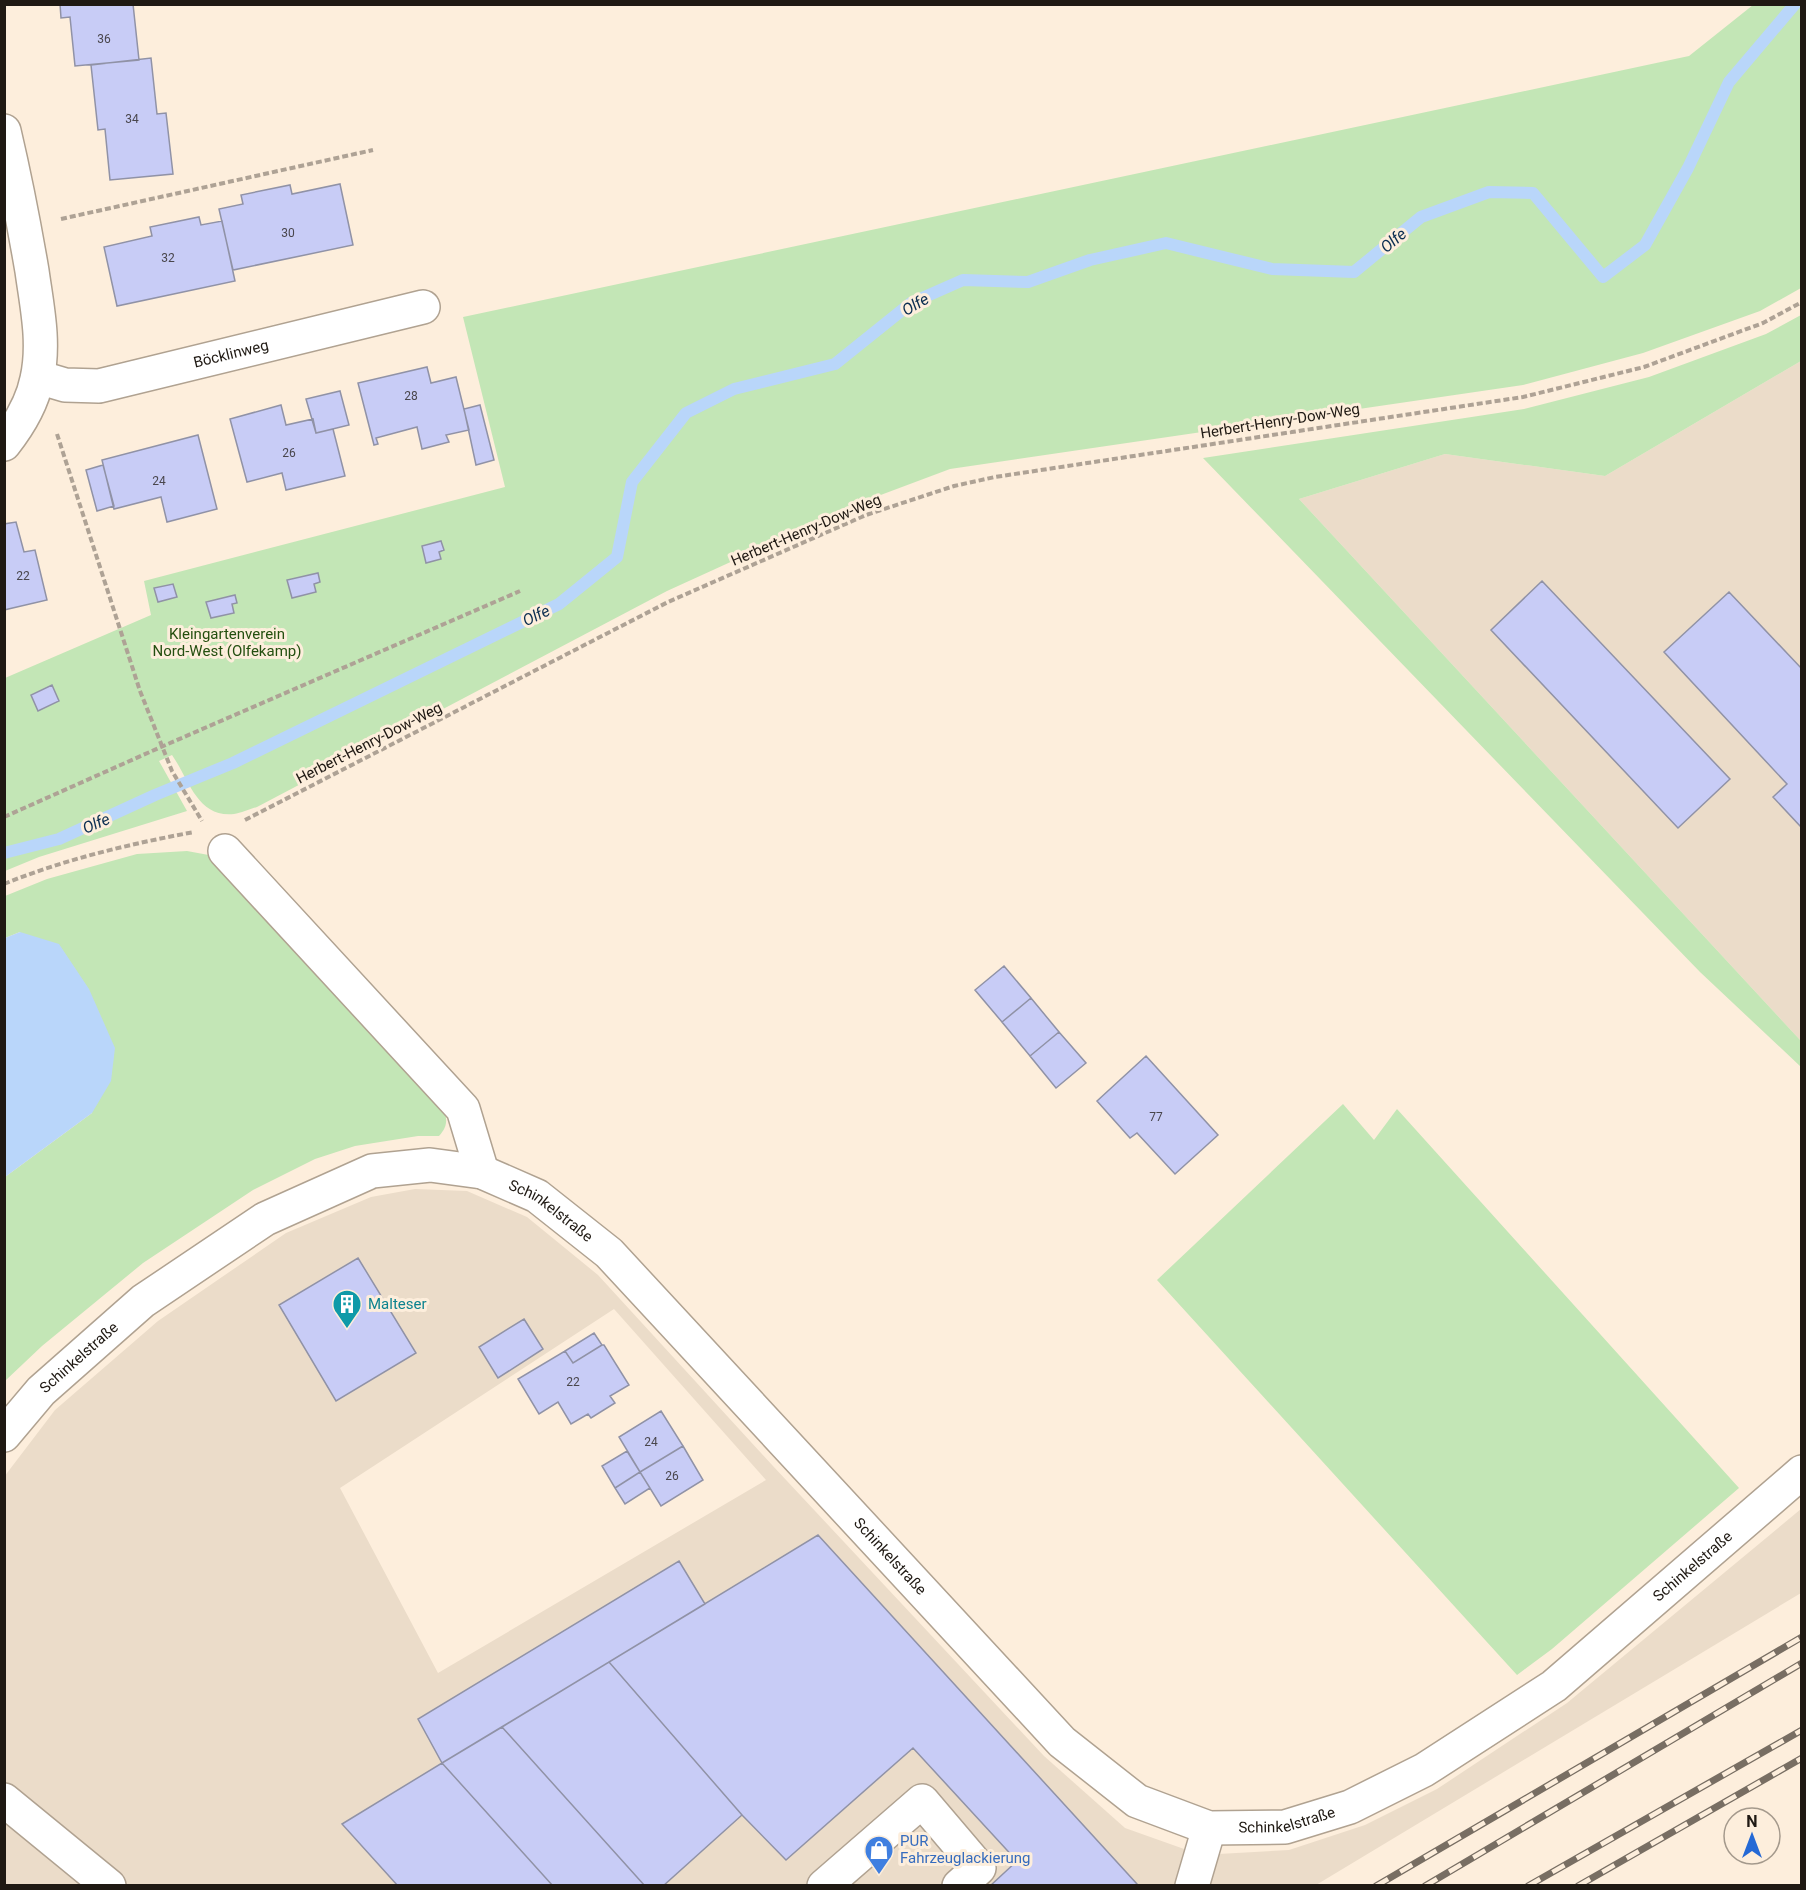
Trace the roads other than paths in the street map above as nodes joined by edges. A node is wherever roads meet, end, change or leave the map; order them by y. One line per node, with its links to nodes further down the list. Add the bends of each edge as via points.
1 (4, 131): 3 (street, via 25,227 41,329)
2 (423, 307): 3 (street, Böcklinweg, via 99,386)
3 (36, 385): 4 (street, via 20,423)
4 (4, 444)
5 (232, 836): 6 (street, via 463,1109)
6 (482, 1172): 7 (street, Schinkelstraße, via 430,1165 372,1172 265,1219 143,1301 41,1391); 10 (street, Schinkelstraße, via 537,1196 609,1253 1062,1742 1137,1801)
7 (4, 1435)
8 (1802, 1473): 10 (street, Schinkelstraße, via 1554,1686 1424,1770 1350,1807 1285,1827)
9 (4, 1800): 11 (street)
10 (1209, 1828): 14 (street)
11 (109, 1886)
12 (824, 1886): 13 (street, via 922,1801 979,1868)
13 (959, 1886)
14 (1192, 1886)

